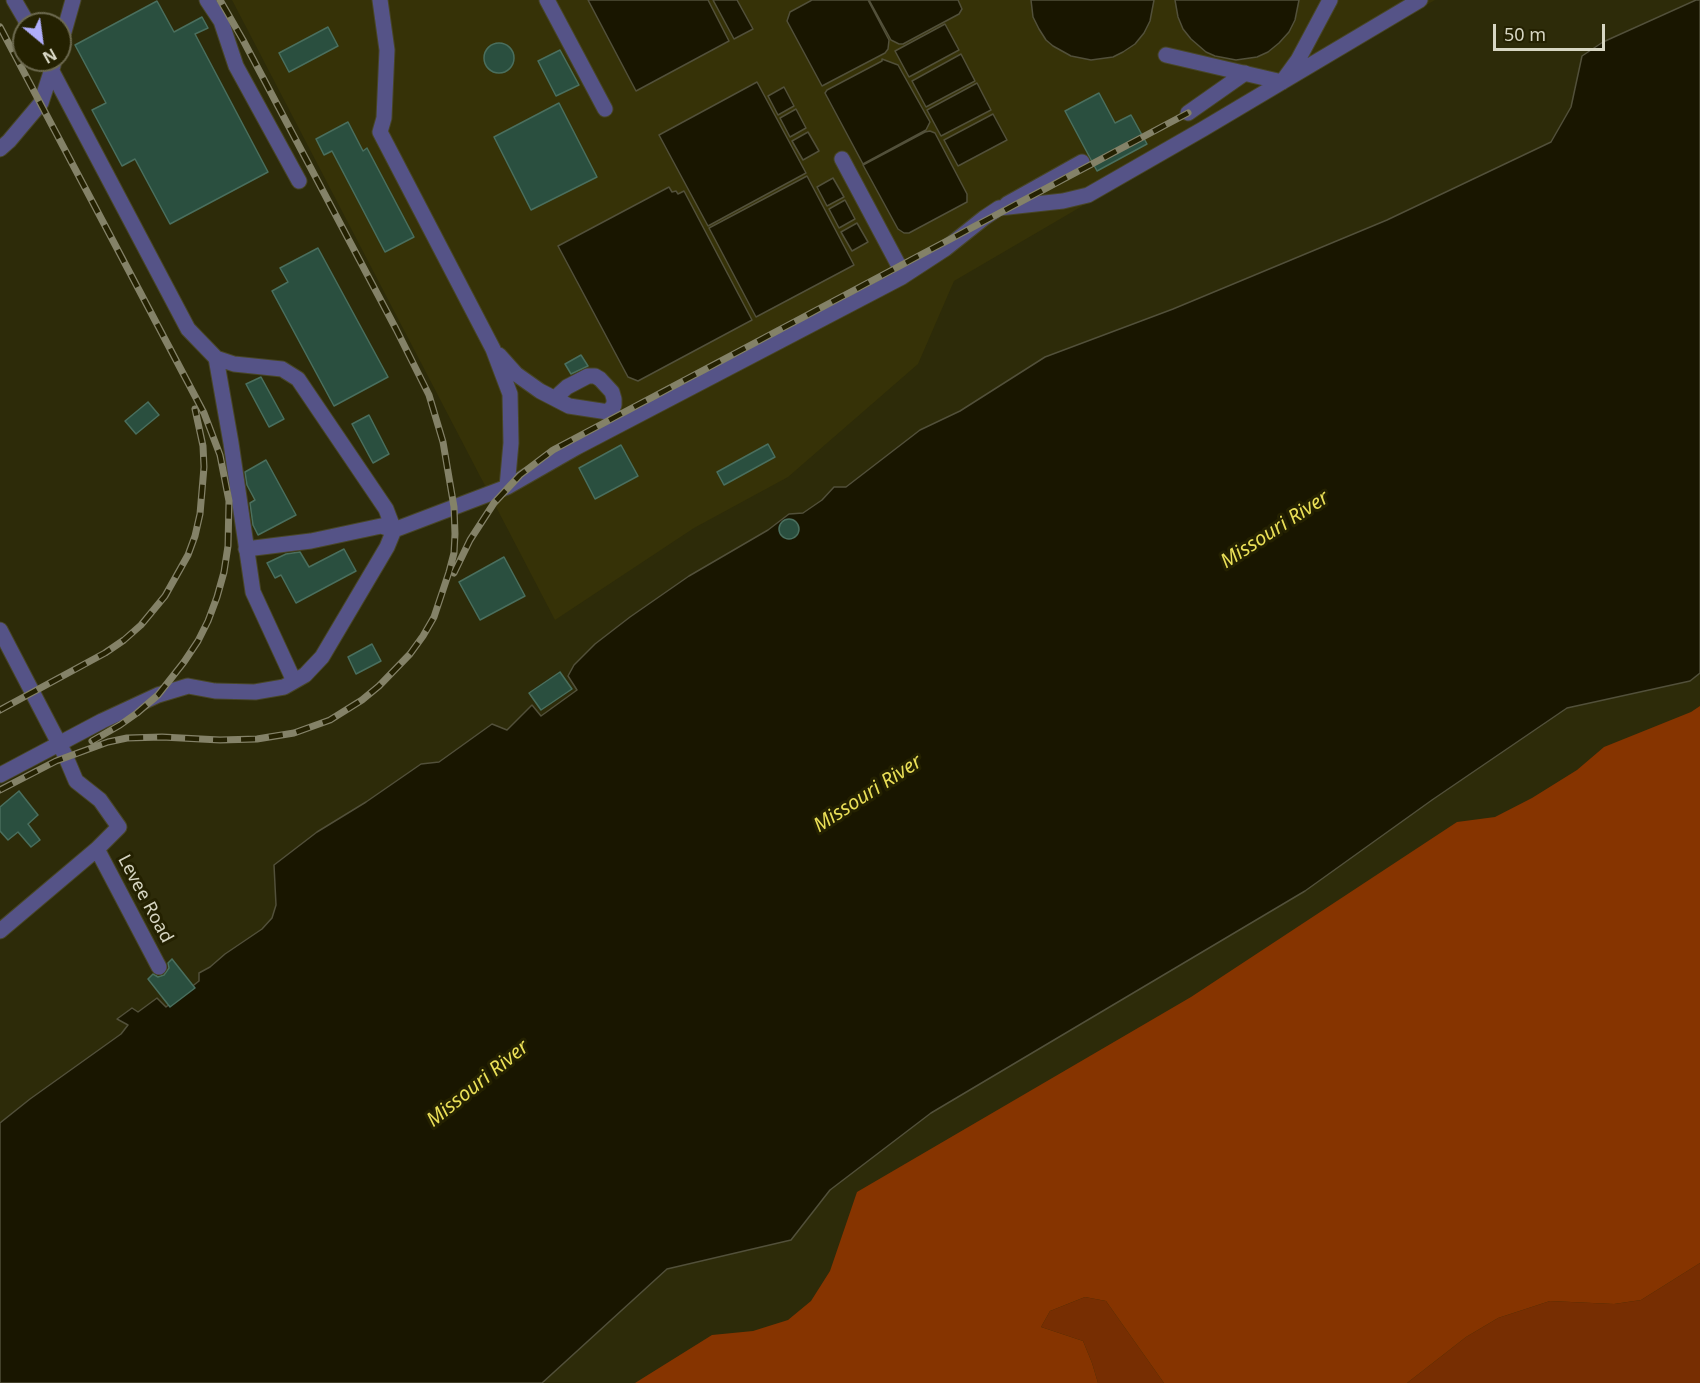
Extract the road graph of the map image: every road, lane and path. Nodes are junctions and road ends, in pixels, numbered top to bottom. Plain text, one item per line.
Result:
1 (207, 0) edge
2 (380, 0) edge
3 (547, 0) edge
4 (1330, 0) edge
5 (1420, 0) edge
6 (1166, 55) dead end
7 (49, 72) edge
8 (56, 72) edge
9 (1245, 74) junction
10 (1282, 82) junction
11 (605, 109) dead end
12 (1188, 113) dead end
13 (0, 149) edge
14 (842, 159) dead end
15 (1082, 162) dead end
16 (299, 181) dead end
17 (999, 208) junction
18 (902, 277) junction
19 (493, 349) junction
20 (216, 358) junction
21 (555, 398) junction
22 (608, 412) junction
23 (620, 424) junction
24 (507, 487) junction
25 (394, 530) junction
26 (246, 549) junction
27 (0, 630) edge
28 (294, 681) junction
29 (59, 743) junction
30 (0, 775) edge
31 (97, 849) junction
32 (0, 931) edge
33 (159, 967) dead end

1 - 16 street
2 - 19 street
3 - 11 street
4 - 10 street
5 - 10 street
6 - 9 street
7 - 13 street
8 - 20 street
9 - 10 street
9 - 12 street
10 - 17 street
14 - 18 street
15 - 17 street
17 - 18 street
18 - 23 street
19 - 21 street
19 - 24 street
20 - 25 street
20 - 26 street
21 - 22 street
21 - 22 street
22 - 23 street
23 - 24 street
24 - 25 street
25 - 26 street
25 - 28 street
26 - 28 street
27 - 29 street
28 - 29 street
29 - 30 street
29 - 31 street, Levee Road
31 - 32 street, Levee Road
31 - 33 street, Levee Road

